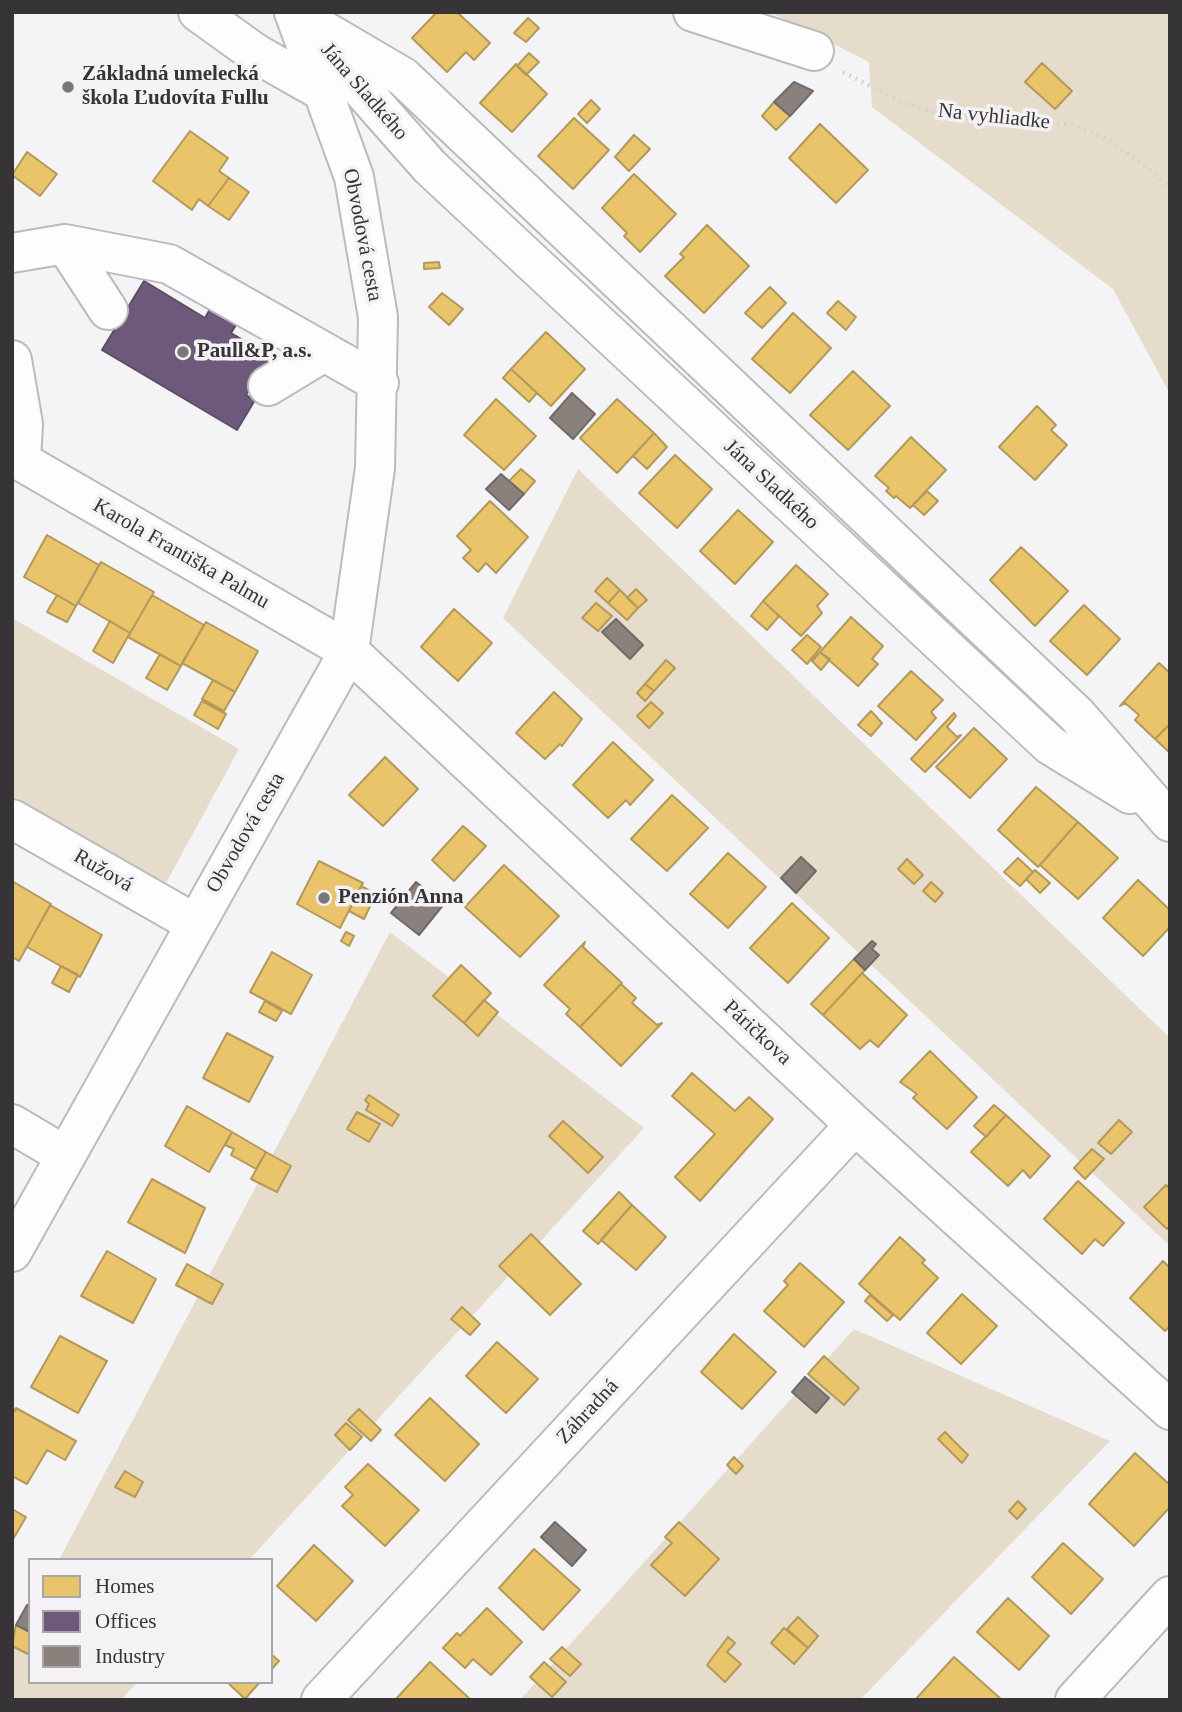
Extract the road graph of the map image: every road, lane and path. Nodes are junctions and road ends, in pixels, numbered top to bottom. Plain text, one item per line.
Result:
1 (198, 12) edge
2 (693, 12) edge
3 (294, 13) edge
4 (814, 51) joint
5 (322, 91) junction
6 (1170, 188) edge
7 (65, 244) junction
8 (12, 253) edge
9 (107, 310) dead end
10 (324, 352) junction
11 (12, 360) edge
12 (379, 383) junction
13 (268, 386) dead end
14 (16, 459) edge
15 (349, 651) junction
16 (1164, 816) edge
17 (12, 819) edge
18 (194, 923) junction
19 (12, 1124) edge
20 (855, 1125) junction
21 (66, 1156) junction
22 (12, 1252) edge
23 (1170, 1410) edge
24 (1170, 1596) edge
25 (321, 1700) edge
26 (1074, 1700) edge

1 - 5 street
2 - 4 street
3 - 5 street, Obvodová cesta
3 - 16 street, Jána Sladkého
4 - 6 path, Na vyhliadke
5 - 12 street, Obvodová cesta
7 - 8 street
7 - 9 street
7 - 10 street
10 - 12 street
10 - 13 street
11 - 14 street
12 - 15 street, Obvodová cesta
14 - 15 street, Karola Františka Palmu
15 - 18 street, Obvodová cesta
15 - 20 street, Páričkova
17 - 18 street, Ružová
18 - 21 street, Obvodová cesta
19 - 21 street
20 - 23 street, Páričkova
20 - 25 street, Záhradná
21 - 22 street, Obvodová cesta
24 - 26 street

